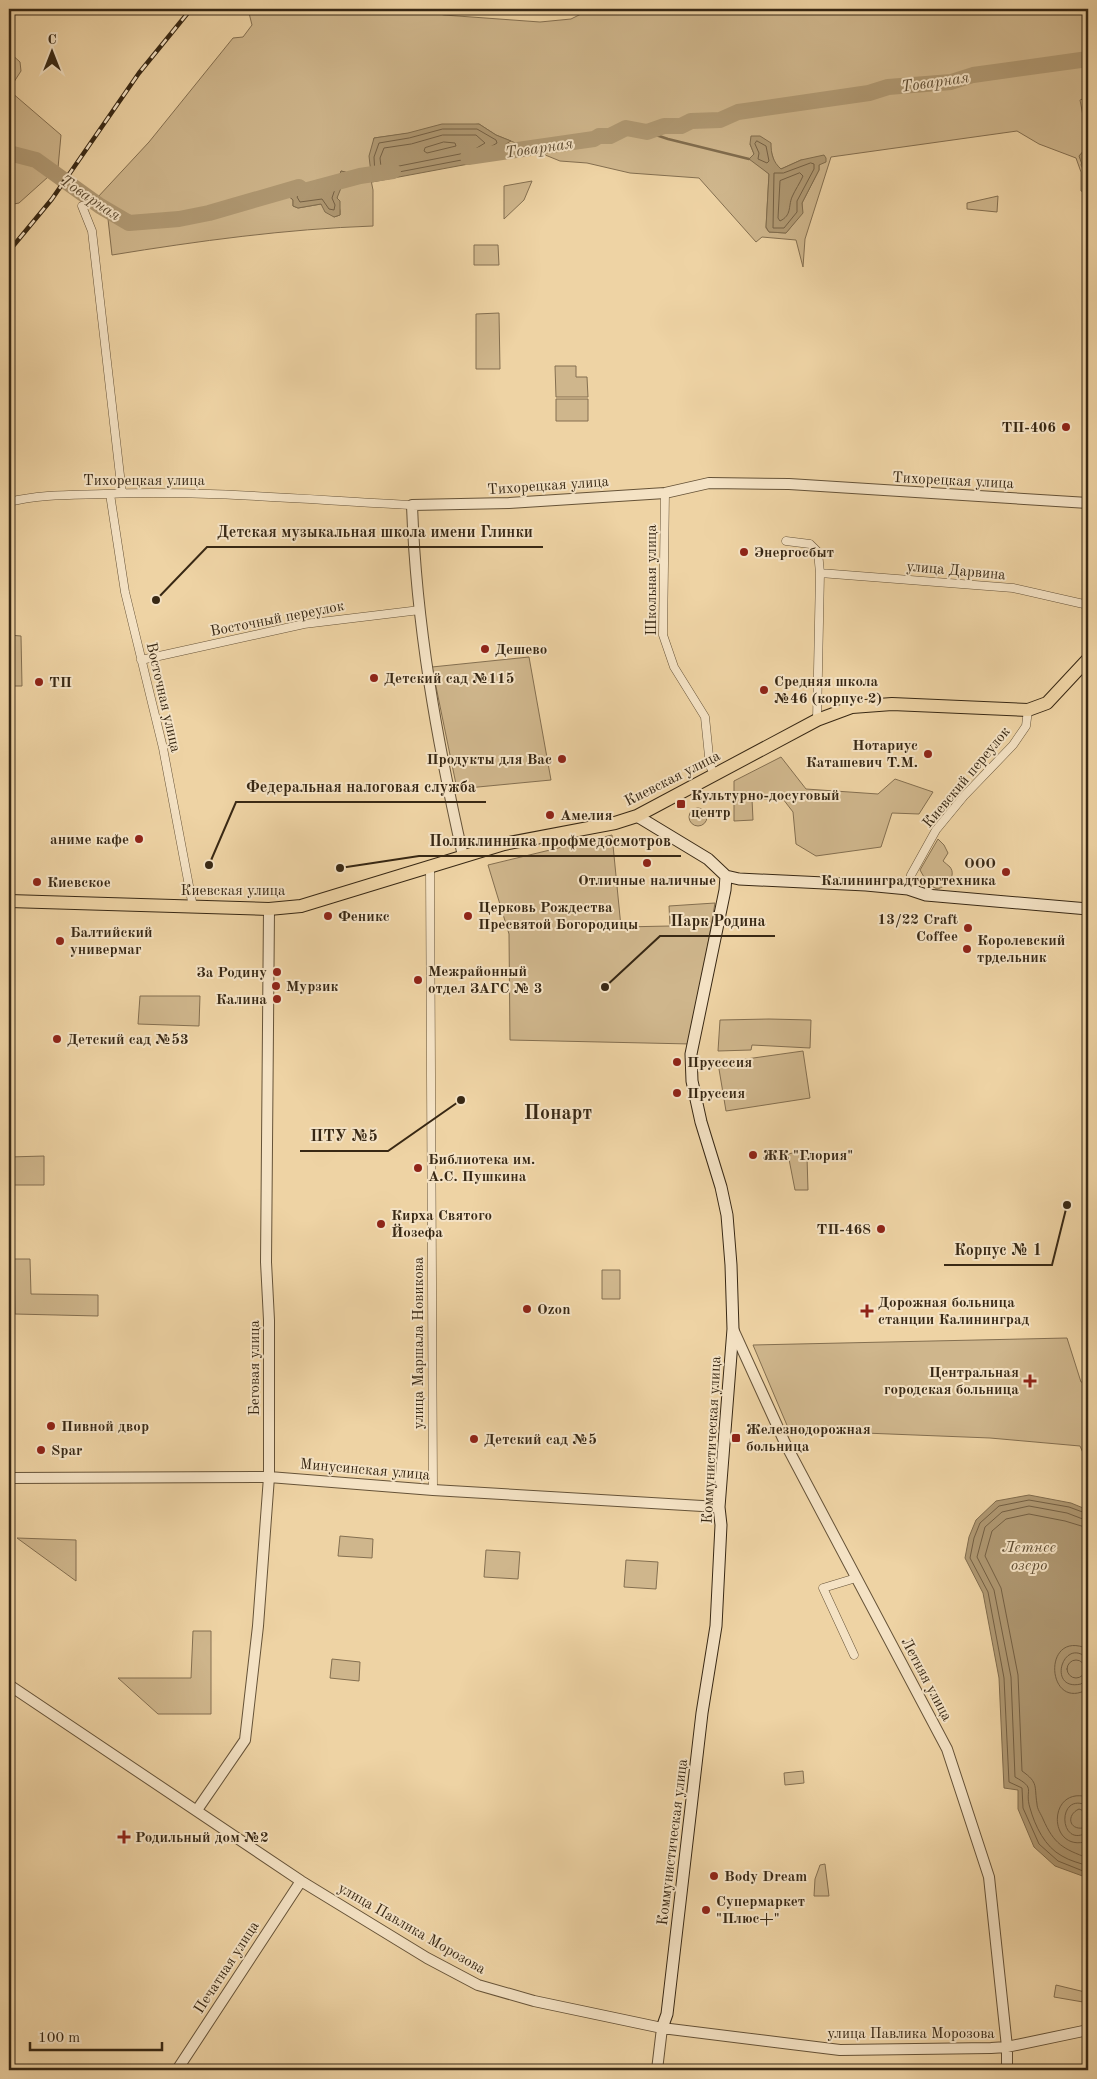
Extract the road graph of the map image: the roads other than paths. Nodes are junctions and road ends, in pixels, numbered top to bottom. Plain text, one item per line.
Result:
1 (82, 206) dead end
2 (122, 493) junction
3 (665, 493) junction
4 (110, 494) junction
5 (9, 502) edge
6 (1088, 503) edge
7 (412, 505) junction
8 (786, 541) dead end
9 (820, 573) junction
10 (1088, 605) edge
11 (420, 610) junction
12 (1088, 659) edge
13 (141, 660) junction
14 (1028, 710) junction
15 (817, 720) junction
16 (715, 775) junction
17 (637, 816) junction
18 (463, 856) junction
19 (430, 866) junction
20 (726, 876) junction
21 (908, 889) junction
22 (9, 901) edge
23 (193, 907) junction
24 (269, 909) junction
25 (1088, 909) edge
26 (733, 1329) junction
27 (270, 1477) junction
28 (9, 1478) edge
29 (433, 1490) junction
30 (719, 1507) junction
31 (856, 1578) junction
32 (854, 1655) dead end
33 (9, 1685) edge
34 (197, 1810) junction
35 (301, 1881) junction
36 (662, 2028) junction
37 (1088, 2030) edge
38 (1006, 2047) junction
39 (177, 2070) edge
40 (657, 2070) edge
41 (1007, 2070) edge

1 - 2 street
2 - 4 street, Тихорецкая улица
2 - 7 street, Тихорецкая улица
3 - 6 street, Тихорецкая улица
3 - 7 street, Тихорецкая улица
3 - 16 street, Школьная улица
4 - 5 street, Тихорецкая улица
4 - 13 street, Восточная улица
7 - 11 street
8 - 9 street
9 - 10 street, улица Дарвина
9 - 15 street
11 - 13 street, Восточный переулок
11 - 18 street
12 - 14 main road, Киевская улица
13 - 23 street, Восточная улица
14 - 15 main road, Киевская улица
14 - 21 street, Киевский переулок
15 - 16 main road, Киевская улица
16 - 17 main road, Киевская улица
17 - 18 main road, Киевская улица
17 - 20 main road
18 - 19 main road, Киевская улица
19 - 24 main road, Киевская улица
19 - 29 street, улица Маршала Новикова
20 - 21 main road
20 - 26 main road, Коммунистическая улица
21 - 25 main road
22 - 23 main road, Киевская улица
23 - 24 main road, Киевская улица
24 - 27 street, Беговая улица
26 - 30 main road, Коммунистическая улица
26 - 31 street, Летняя улица
27 - 28 street, Минусинская улица
27 - 29 street, Минусинская улица
27 - 34 street, Беговая улица
29 - 30 street, Минусинская улица
30 - 36 main road, Коммунистическая улица
31 - 32 street
31 - 38 street, Летняя улица
33 - 34 street, улица Павлика Морозова
34 - 35 street, улица Павлика Морозова
35 - 36 street, улица Павлика Морозова
35 - 39 street, Печатная улица
36 - 38 street, улица Павлика Морозова
36 - 40 street, Коммунистическая улица
37 - 38 street, улица Павлика Морозова
38 - 41 street, Летняя улица

